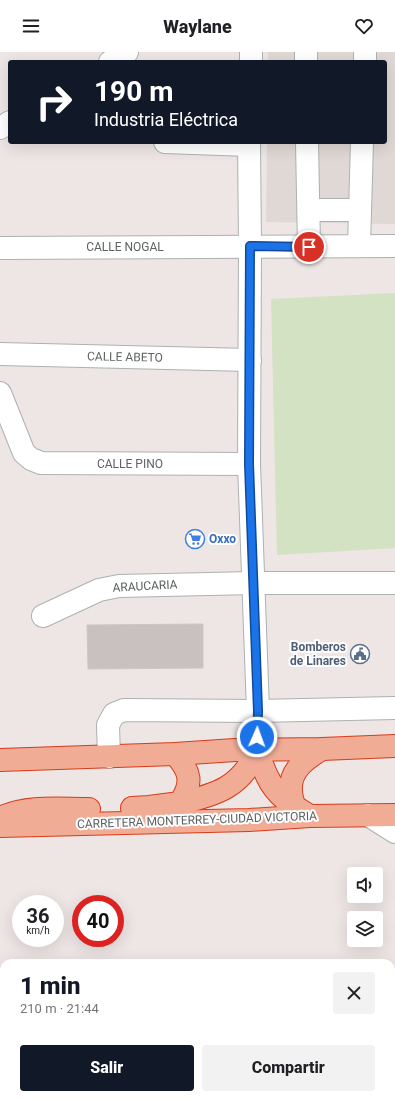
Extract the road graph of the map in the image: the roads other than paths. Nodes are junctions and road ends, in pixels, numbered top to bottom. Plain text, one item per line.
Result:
1 (127, 52) edge
2 (113, 60) edge
3 (249, 144) edge
4 (307, 144) edge
5 (362, 144) edge
6 (309, 210) junction
7 (360, 210) junction
8 (250, 246) junction
9 (359, 246) junction
10 (395, 246) edge
11 (309, 247) junction
12 (0, 248) edge
13 (0, 354) edge
14 (250, 360) junction
15 (0, 393) edge
16 (249, 464) junction
17 (253, 583) junction
18 (395, 583) edge
19 (43, 616) dead end
20 (395, 708) edge
21 (258, 711) junction
22 (395, 746) edge
23 (322, 749) junction
24 (257, 750) junction
25 (175, 754) junction
26 (109, 757) junction
27 (0, 760) edge
28 (180, 803) junction
29 (302, 811) junction
30 (368, 815) junction
31 (395, 815) edge
32 (0, 818) edge
33 (0, 826) edge
34 (395, 832) edge

1 - 2 street
3 - 8 street
4 - 6 street
5 - 7 street
6 - 7 street
6 - 11 street
7 - 9 street
8 - 11 street, CALLE NOGAL
8 - 12 street, CALLE NOGAL
8 - 14 street
9 - 10 street, CALLE NOGAL
9 - 11 street, CALLE NOGAL
13 - 14 street, CALLE ABETO
14 - 16 street
15 - 16 street, CALLE PINO
16 - 17 street
17 - 18 street, ARAUCARIA
17 - 19 street, ARAUCARIA
17 - 21 street
20 - 21 street
21 - 24 street
21 - 26 street
22 - 23 highway
23 - 24 highway
23 - 29 highway
24 - 25 highway
24 - 28 highway
24 - 29 highway
25 - 26 highway
25 - 28 highway
26 - 27 highway
28 - 32 highway
29 - 30 highway, CARRETERA MONTERREY-CIUDAD VICTORIA
29 - 33 highway, CARRETERA MONTERREY-CIUDAD VICTORIA
30 - 31 highway, CARRETERA MONTERREY-CIUDAD VICTORIA
30 - 34 street

